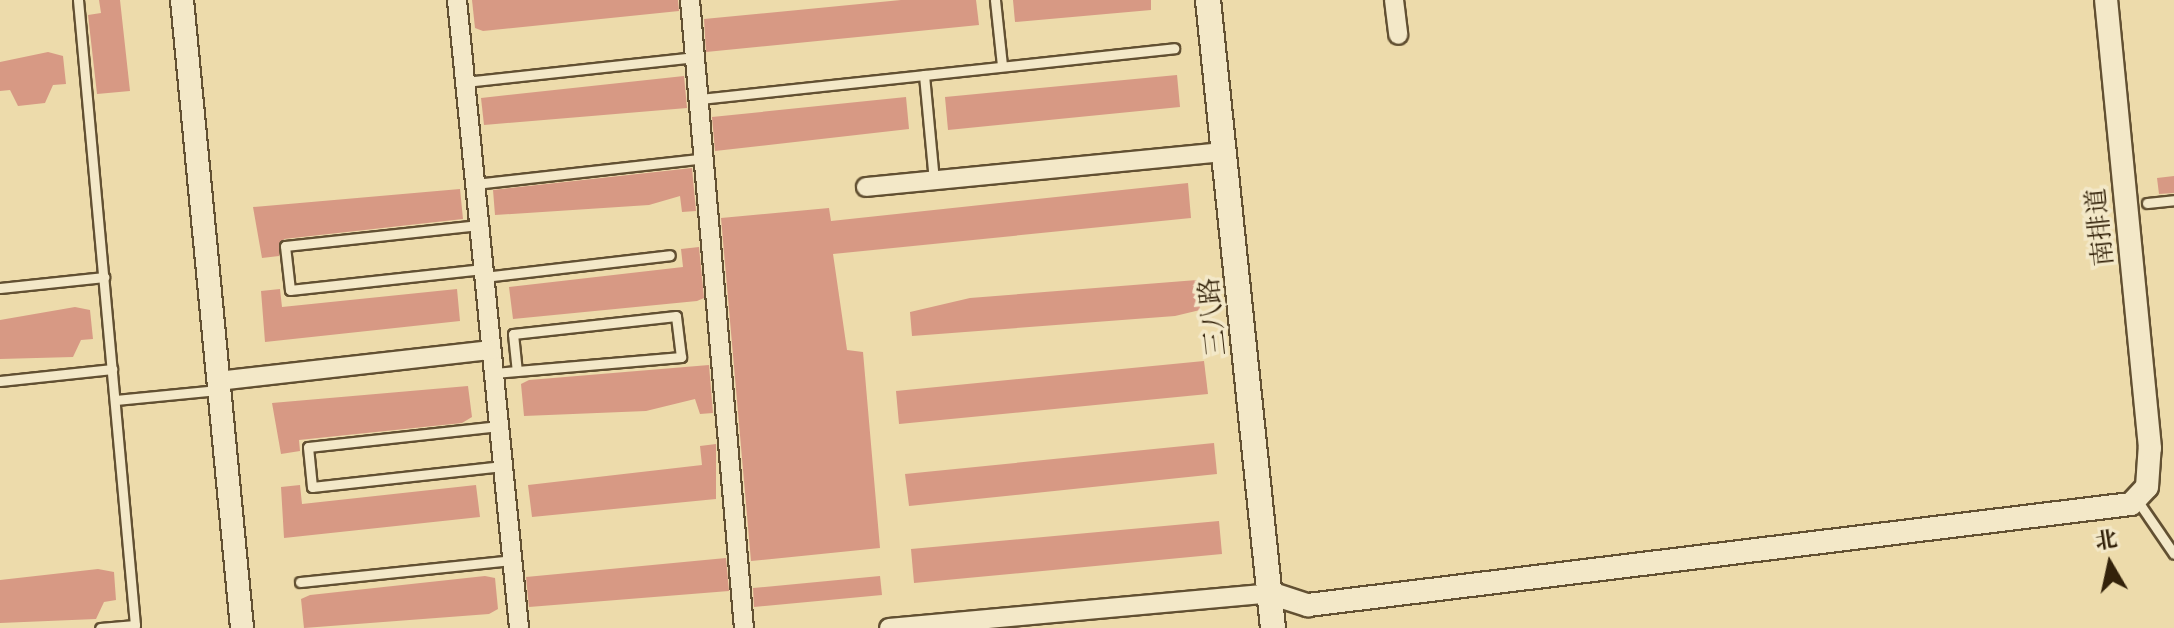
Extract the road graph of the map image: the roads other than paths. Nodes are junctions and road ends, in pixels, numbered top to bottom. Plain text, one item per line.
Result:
1 (78, 0) edge
2 (182, 0) edge
3 (457, 0) edge
4 (690, 0) edge
5 (995, 0) edge
6 (1208, 0) edge
7 (1394, 0) edge
8 (2106, 0) edge
9 (1398, 35) dead end
10 (1174, 48) dead end
11 (696, 57) junction
12 (1002, 66) junction
13 (924, 75) junction
14 (465, 82) junction
15 (700, 99) junction
16 (1224, 152) junction
17 (707, 158) junction
18 (934, 180) junction
19 (475, 184) junction
20 (866, 187) dead end
21 (2174, 200) edge
22 (2147, 203) dead end
23 (479, 225) junction
24 (670, 255) dead end
25 (484, 273) junction
26 (104, 277) junction
27 (0, 288) edge
28 (491, 350) junction
29 (112, 369) junction
30 (517, 370) junction
31 (494, 373) junction
32 (0, 381) edge
33 (219, 385) junction
34 (115, 400) junction
35 (500, 426) junction
36 (503, 466) junction
37 (2137, 500) junction
38 (2174, 554) edge
39 (512, 560) junction
40 (300, 582) dead end
41 (1270, 593) junction
42 (1006, 623) edge
43 (100, 628) edge
44 (242, 628) edge
45 (519, 628) edge
46 (744, 628) edge
47 (889, 628) edge
48 (1273, 628) edge

1 - 26 lane
2 - 33 street
3 - 14 street
4 - 11 street
5 - 12 lane
6 - 16 main road, 三八路
7 - 9 street
8 - 37 street, 南排道
10 - 12 lane
11 - 14 lane
11 - 15 street
12 - 13 lane
13 - 15 lane
13 - 18 lane
14 - 19 street
15 - 17 street
16 - 18 street
16 - 41 main road, 三八路
17 - 19 lane
17 - 46 street
18 - 20 street
19 - 23 street
21 - 22 lane
23 - 25 street
23 - 25 lane
24 - 25 lane
25 - 28 street
26 - 27 lane
26 - 29 lane
28 - 31 street
28 - 33 street
29 - 32 lane
29 - 34 lane
30 - 30 lane
30 - 31 lane
31 - 35 street
33 - 34 lane
33 - 44 street
34 - 43 lane
35 - 36 street
35 - 36 lane
36 - 39 street
37 - 38 lane
37 - 41 street
39 - 40 lane
39 - 45 street
41 - 42 street
41 - 48 main road, 三八路
42 - 47 street

